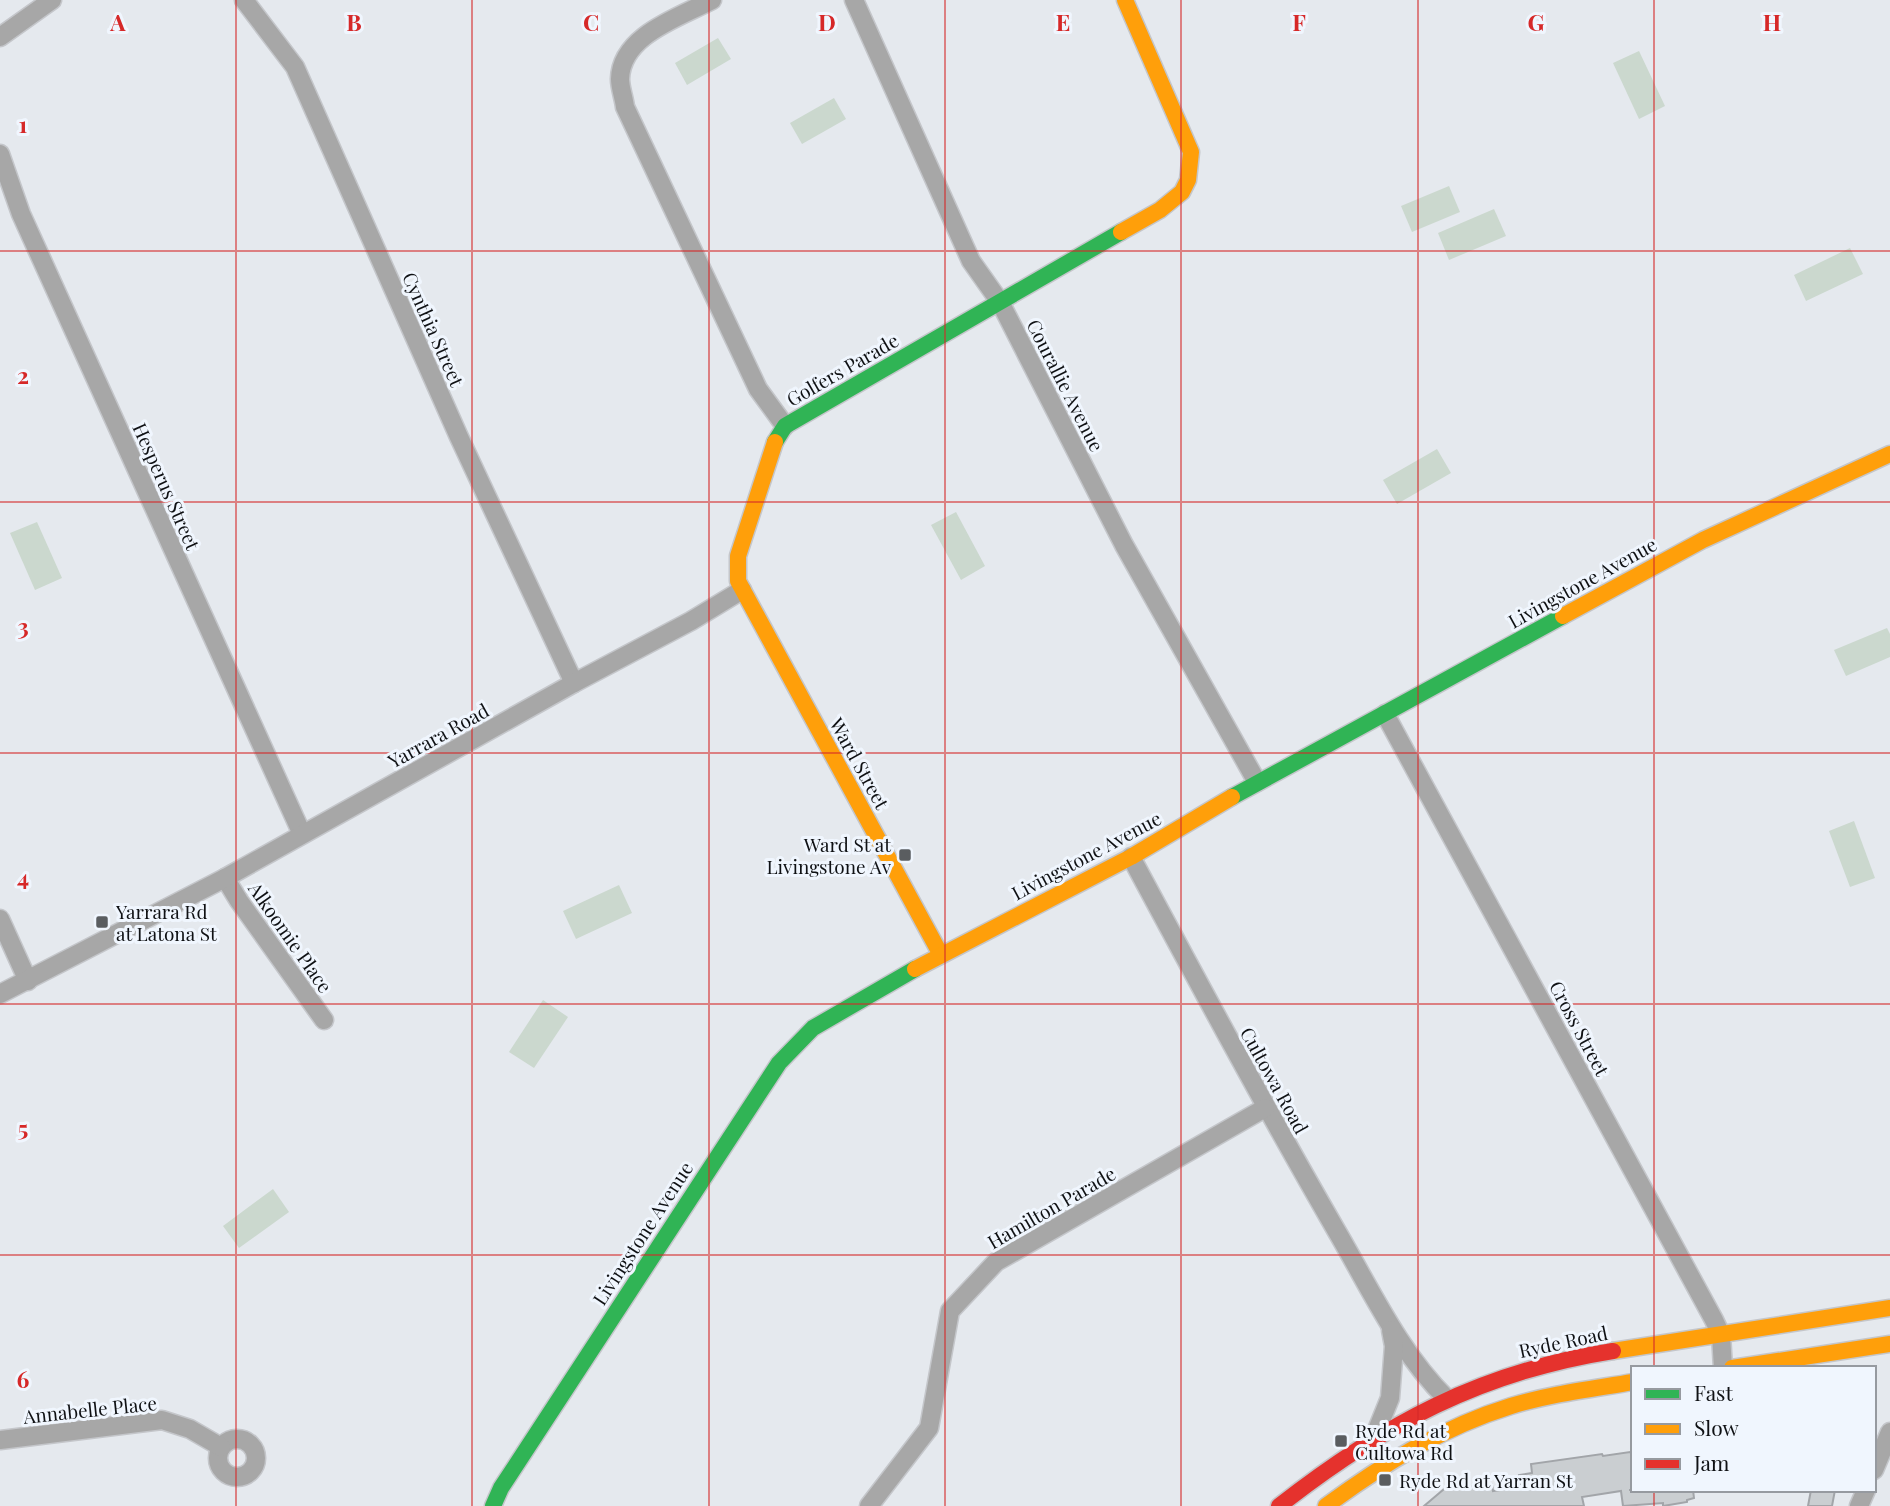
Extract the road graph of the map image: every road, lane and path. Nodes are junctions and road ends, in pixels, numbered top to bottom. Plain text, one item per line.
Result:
1 (52, 0) edge
2 (244, 0) edge
3 (712, 0) edge
4 (854, 0) edge
5 (1125, 0) edge
6 (0, 37) edge
7 (0, 154) edge
8 (1000, 302) junction
9 (785, 426) junction
10 (1890, 454) edge
11 (742, 590) junction
12 (574, 684) junction
13 (1385, 714) junction
14 (1257, 782) junction
15 (302, 834) junction
16 (1131, 857) junction
17 (225, 878) junction
18 (0, 919) edge
19 (941, 956) junction
20 (28, 981) junction
21 (0, 995) edge
22 (324, 1020) dead end
23 (1265, 1108) junction
24 (1890, 1308) edge
25 (1388, 1320) junction
26 (1721, 1335) junction
27 (1890, 1344) edge
28 (1723, 1366) edge
29 (1745, 1366) edge
30 (1631, 1382) edge
31 (1447, 1399) junction
32 (1890, 1432) edge
33 (1375, 1436) junction
34 (0, 1440) edge
35 (221, 1447) dead end
36 (1876, 1465) edge
37 (493, 1506) edge
38 (869, 1506) edge
39 (1279, 1506) edge
40 (1327, 1506) edge

1 - 6 street
2 - 12 street, Cynthia Street
3 - 9 street, Golfers Parade
4 - 8 street, Courallie Avenue
5 - 8 main road, Golfers Parade
7 - 15 street, Hesperus Street
8 - 9 main road, Golfers Parade
8 - 14 street, Courallie Avenue
9 - 11 main road
10 - 13 main road, Livingstone Avenue
11 - 12 street, Yarrara Road
11 - 19 main road, Ward Street
12 - 15 street, Yarrara Road
13 - 14 main road, Livingstone Avenue
13 - 26 street, Cross Street
14 - 16 main road, Livingstone Avenue
15 - 17 street, Yarrara Road
16 - 19 main road, Livingstone Avenue
16 - 23 street, Cultowa Road
17 - 20 street, Yarrara Road
17 - 22 street, Alkoomie Place
18 - 20 street
19 - 37 main road, Livingstone Avenue
20 - 21 street, Yarrara Road
23 - 25 street, Cultowa Road
23 - 38 street, Hamilton Parade
24 - 26 main road, Ryde Road
25 - 31 street, Cultowa Road
25 - 33 street, Cultowa Road
26 - 28 street, Cross Street
26 - 31 main road, Ryde Road
27 - 29 main road
30 - 40 main road
31 - 33 main road, Ryde Road
32 - 36 street
33 - 39 main road, Ryde Road
34 - 35 street, Annabelle Place

